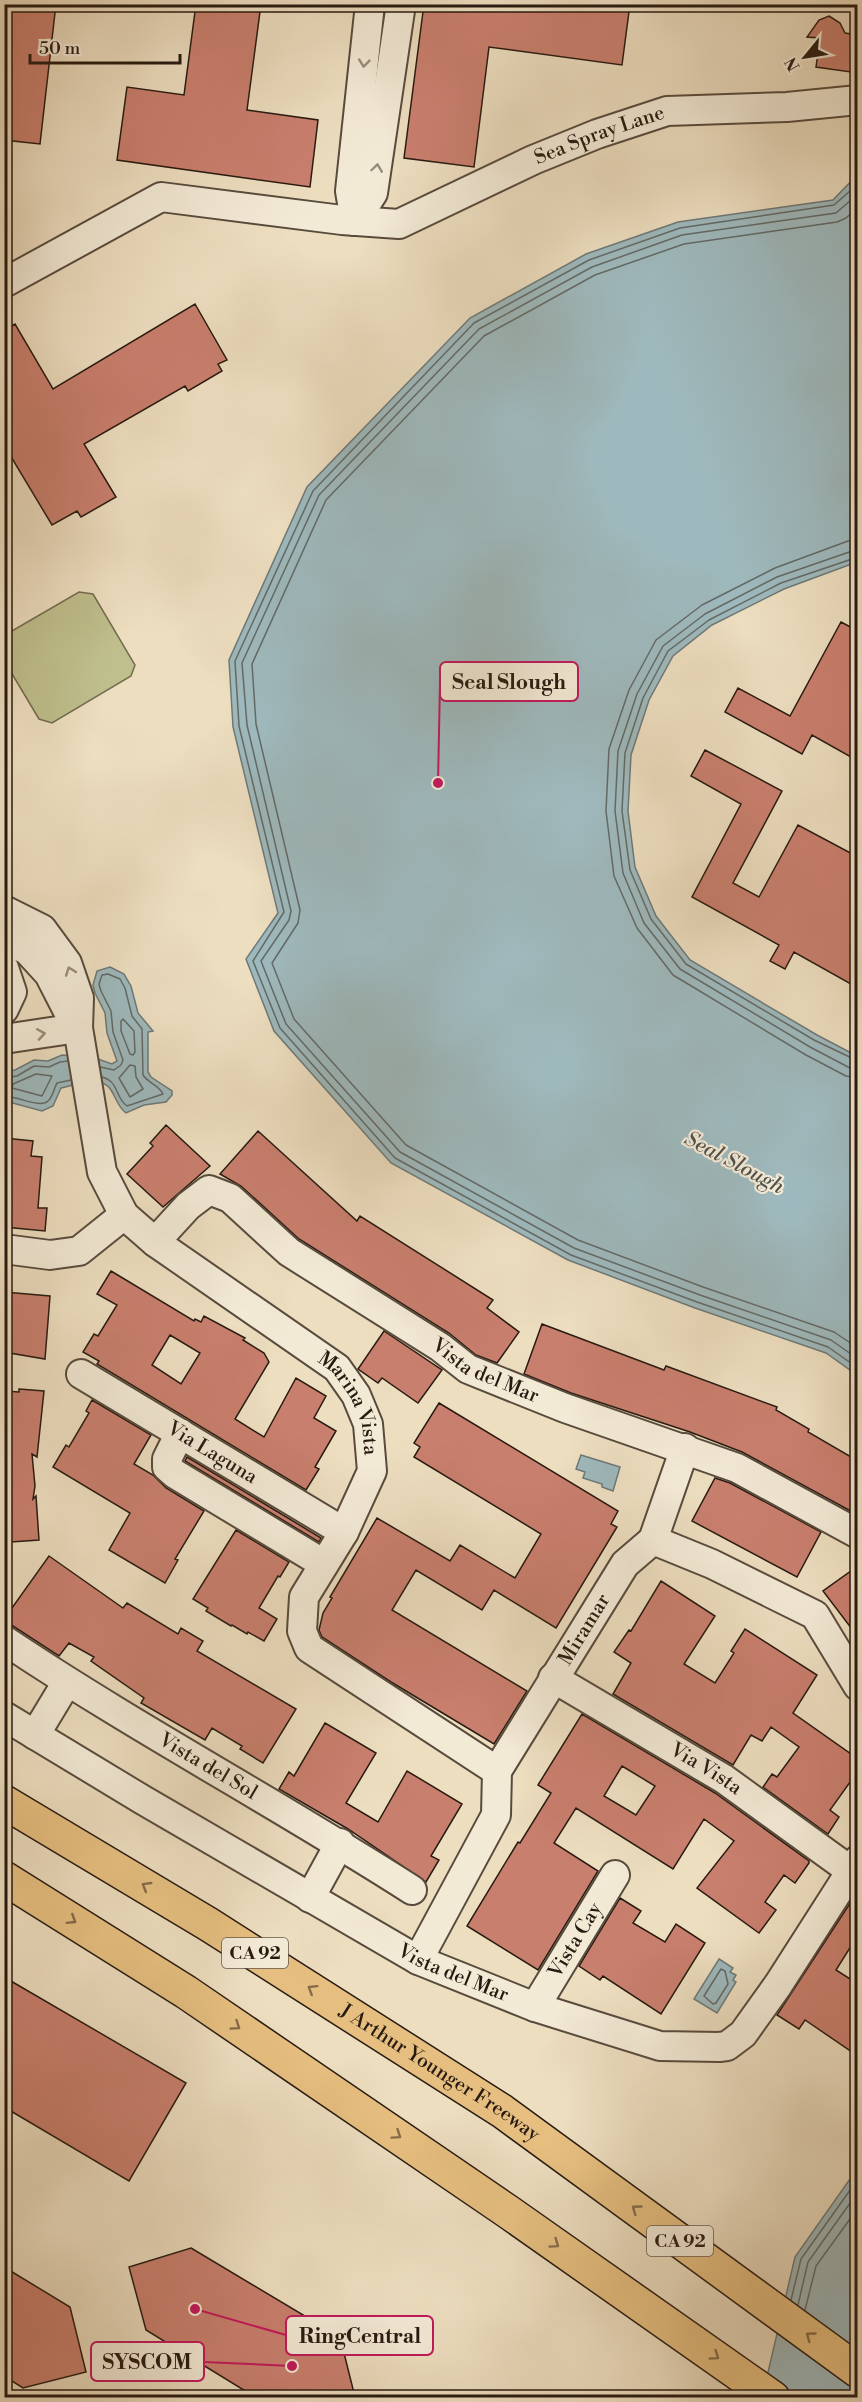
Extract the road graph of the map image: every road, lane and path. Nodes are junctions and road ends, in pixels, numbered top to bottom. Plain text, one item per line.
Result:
1 (370, 4) edge
2 (401, 4) edge
3 (858, 100) edge
4 (355, 221) junction
5 (4, 283) edge
6 (4, 910) edge
7 (4, 939) edge
8 (4, 968) edge
9 (4, 1009) edge
10 (80, 1038) junction
11 (4, 1040) edge
12 (124, 1215) junction
13 (155, 1242) junction
14 (4, 1249) edge
15 (81, 1374) dead end
16 (180, 1433) junction
17 (685, 1448) junction
18 (344, 1532) junction
19 (858, 1534) edge
20 (654, 1540) junction
21 (324, 1564) junction
22 (4, 1640) edge
23 (553, 1678) junction
24 (67, 1682) junction
25 (858, 1686) edge
26 (4, 1716) edge
27 (35, 1735) junction
28 (496, 1771) junction
29 (4, 1802) edge
30 (340, 1843) junction
31 (854, 1866) edge
32 (615, 1875) dead end
33 (11, 1882) edge
34 (412, 1890) dead end
35 (310, 1898) junction
36 (418, 1960) junction
37 (535, 2007) junction
38 (858, 2371) edge
39 (773, 2397) edge

1 -> 4 street
4 -> 2 street
3 - 4 street, Sea Spray Lane
4 - 5 street, Sea Spray Lane
10 -> 6 street, Marina Vista
7 - 10 street, Marina Vista
8 - 9 street
11 -> 10 street
10 - 12 street, Marina Vista
12 - 13 street, Marina Vista
12 - 14 street
13 - 17 street, Vista del Mar
13 - 18 street, Marina Vista
15 - 16 street, Via Laguna
16 - 18 street, Via Laguna
16 - 21 street
17 - 19 street, Vista del Mar
17 - 20 street
18 - 21 street, Marina Vista
20 - 23 street, Miramar
20 - 25 street
21 - 28 street, Marina Vista
22 - 24 street, Vista del Sol
23 - 28 street, Miramar
23 - 31 street, Via Vista
24 - 27 street
24 - 30 street, Vista del Sol
26 - 27 street, Vista del Mar
27 - 35 street, Vista del Mar
28 - 36 street
38 -> 29 highway, J Arthur Younger Freeway / CA 92
30 - 34 street, Vista del Sol
30 - 35 street
31 - 37 street, Vista del Mar
32 - 37 street, Vista Cay
33 -> 39 highway
35 - 36 street, Vista del Mar
36 - 37 street, Vista del Mar

